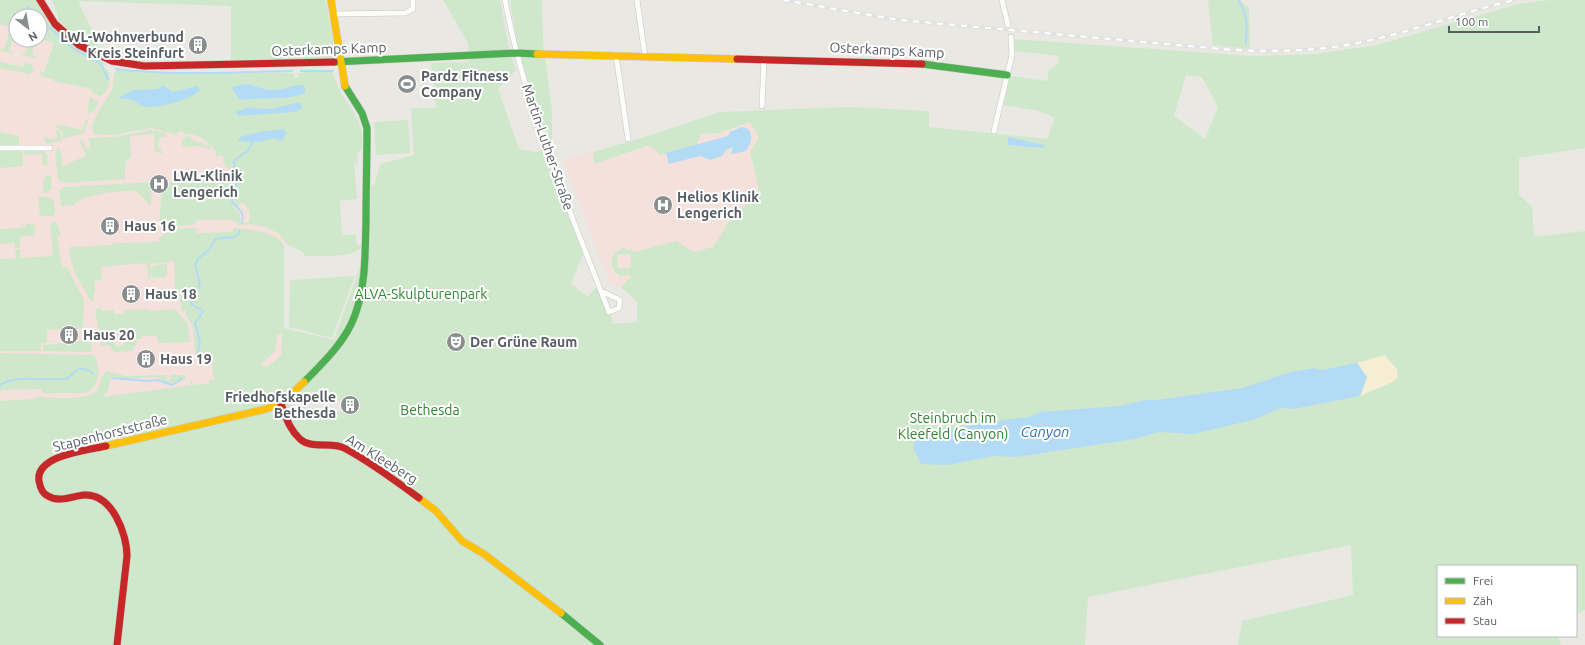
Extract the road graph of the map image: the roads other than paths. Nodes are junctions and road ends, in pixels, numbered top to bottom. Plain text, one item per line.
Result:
1 (40, 0) edge
2 (331, 0) edge
3 (413, 0) edge
4 (505, 0) edge
5 (637, 0) edge
6 (1002, 0) edge
7 (333, 14) junction
8 (1008, 25) dead end
9 (1010, 37) dead end
10 (516, 53) junction
11 (616, 55) junction
12 (644, 56) junction
13 (764, 59) junction
14 (340, 63) junction
15 (1007, 74) junction
16 (762, 106) dead end
17 (994, 131) dead end
18 (628, 139) dead end
19 (0, 148) edge
20 (50, 148) dead end
21 (601, 290) junction
22 (281, 404) junction
23 (117, 645) edge
24 (600, 645) edge

1 - 14 street, Osterkamps Kamp
2 - 7 street
3 - 7 street
4 - 10 street, Martin-Luther-Straße
5 - 12 street
6 - 8 street
7 - 14 street
9 - 15 street
10 - 11 street, Osterkamps Kamp
10 - 14 street, Osterkamps Kamp
10 - 21 street, Martin-Luther-Straße
11 - 12 street, Osterkamps Kamp
11 - 18 street
12 - 13 street, Osterkamps Kamp
13 - 15 street, Osterkamps Kamp
13 - 16 street
14 - 22 street
15 - 17 street
19 - 20 street
21 - 21 street, Martin-Luther-Straße
22 - 23 street, Stapenhorststraße
22 - 24 street, Am Kleeberg

